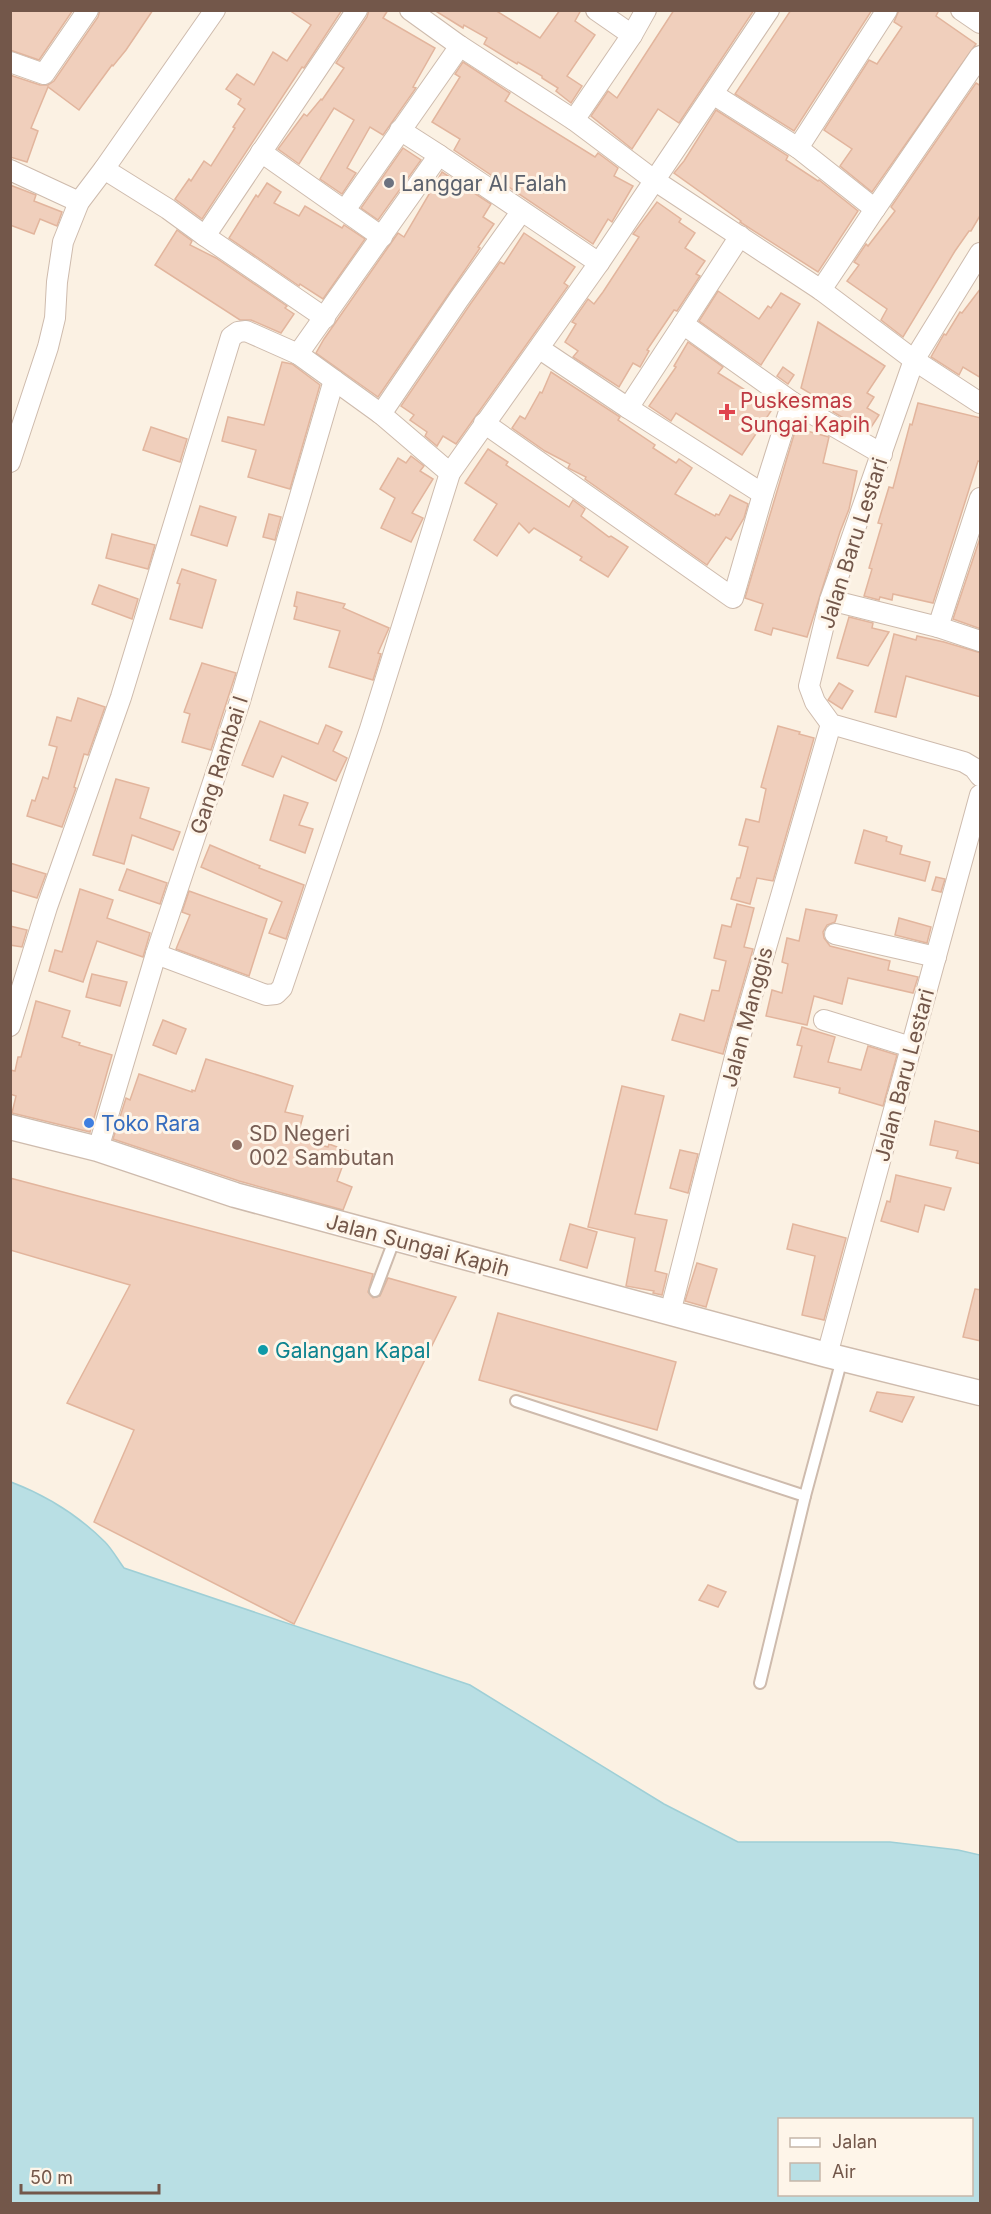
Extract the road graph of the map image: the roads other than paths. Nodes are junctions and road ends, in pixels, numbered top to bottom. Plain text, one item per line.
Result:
1 (88, 10) edge
2 (215, 10) edge
3 (357, 10) edge
4 (410, 10) edge
5 (596, 10) edge
6 (646, 10) edge
7 (769, 10) edge
8 (887, 10) edge
9 (961, 10) edge
10 (981, 23) edge
11 (632, 35) junction
12 (460, 46) junction
13 (981, 56) edge
14 (10, 62) edge
15 (713, 93) junction
16 (574, 120) junction
17 (400, 130) junction
18 (798, 148) junction
19 (261, 152) junction
20 (439, 155) junction
21 (104, 169) junction
22 (10, 170) edge
23 (654, 180) junction
24 (79, 202) junction
25 (875, 208) junction
26 (345, 210) junction
27 (521, 212) junction
28 (205, 236) junction
29 (740, 236) junction
30 (382, 237) junction
31 (981, 253) edge
32 (599, 263) junction
33 (821, 290) junction
34 (325, 318) junction
35 (683, 324) junction
36 (540, 349) junction
37 (298, 354) junction
38 (914, 360) junction
39 (334, 380) junction
40 (792, 402) junction
41 (981, 403) edge
42 (628, 408) junction
43 (381, 414) junction
44 (484, 423) junction
45 (882, 454) junction
46 (10, 462) edge
47 (450, 473) junction
48 (763, 494) junction
49 (981, 498) edge
50 (830, 600) junction
51 (938, 627) junction
52 (981, 641) edge
53 (831, 724) junction
54 (981, 776) edge
55 (981, 795) edge
56 (835, 934) dead end
57 (156, 954) junction
58 (936, 957) junction
59 (824, 1020) dead end
60 (10, 1026) edge
61 (911, 1047) junction
62 (10, 1127) edge
63 (98, 1149) junction
64 (395, 1238) junction
65 (375, 1291) dead end
66 (670, 1313) junction
67 (834, 1357) junction
68 (981, 1393) edge
69 (516, 1401) dead end
70 (805, 1496) junction
71 (760, 1683) dead end

1 - 14 street
2 - 21 street
3 - 19 street
4 - 12 street
5 - 11 street
6 - 11 street
7 - 15 street
8 - 18 street
9 - 10 street
11 - 16 street
12 - 16 street
12 - 17 street
13 - 25 street
15 - 18 street
15 - 23 street
16 - 23 street
17 - 20 street
17 - 26 street
18 - 25 street
19 - 26 street
19 - 28 street
20 - 27 street
20 - 30 street
21 - 24 street
21 - 28 street
22 - 24 street
23 - 29 street
23 - 32 street
24 - 46 street
25 - 33 street
26 - 30 street
27 - 32 street
27 - 43 street
28 - 34 street
29 - 33 street
29 - 35 street
30 - 34 street
31 - 38 street, Jalan Baru Lestari
32 - 36 street
33 - 38 street
34 - 37 street
35 - 40 street
35 - 42 street
36 - 42 street
36 - 44 street
37 - 39 street
37 - 60 street
38 - 41 street
38 - 45 street, Jalan Baru Lestari
39 - 43 street
39 - 57 street, Gang Rambai I
40 - 45 street
40 - 48 street
42 - 48 street
43 - 47 street
44 - 47 street
44 - 48 street
45 - 50 street, Jalan Baru Lestari
47 - 57 street
49 - 51 street
50 - 51 street
50 - 53 street, Jalan Baru Lestari
51 - 52 street
53 - 54 street
53 - 66 street, Jalan Manggis
55 - 58 street, Jalan Baru Lestari
56 - 58 street
57 - 63 street, Gang Rambai I
58 - 61 street, Jalan Baru Lestari
59 - 61 street
61 - 67 street, Jalan Baru Lestari
62 - 63 street, Jalan Sungai Kapih
63 - 64 street, Jalan Sungai Kapih
64 - 65 lane
64 - 66 street, Jalan Sungai Kapih
66 - 67 street, Jalan Sungai Kapih
67 - 68 street, Jalan Sungai Kapih
67 - 70 lane
69 - 70 lane
70 - 71 lane

